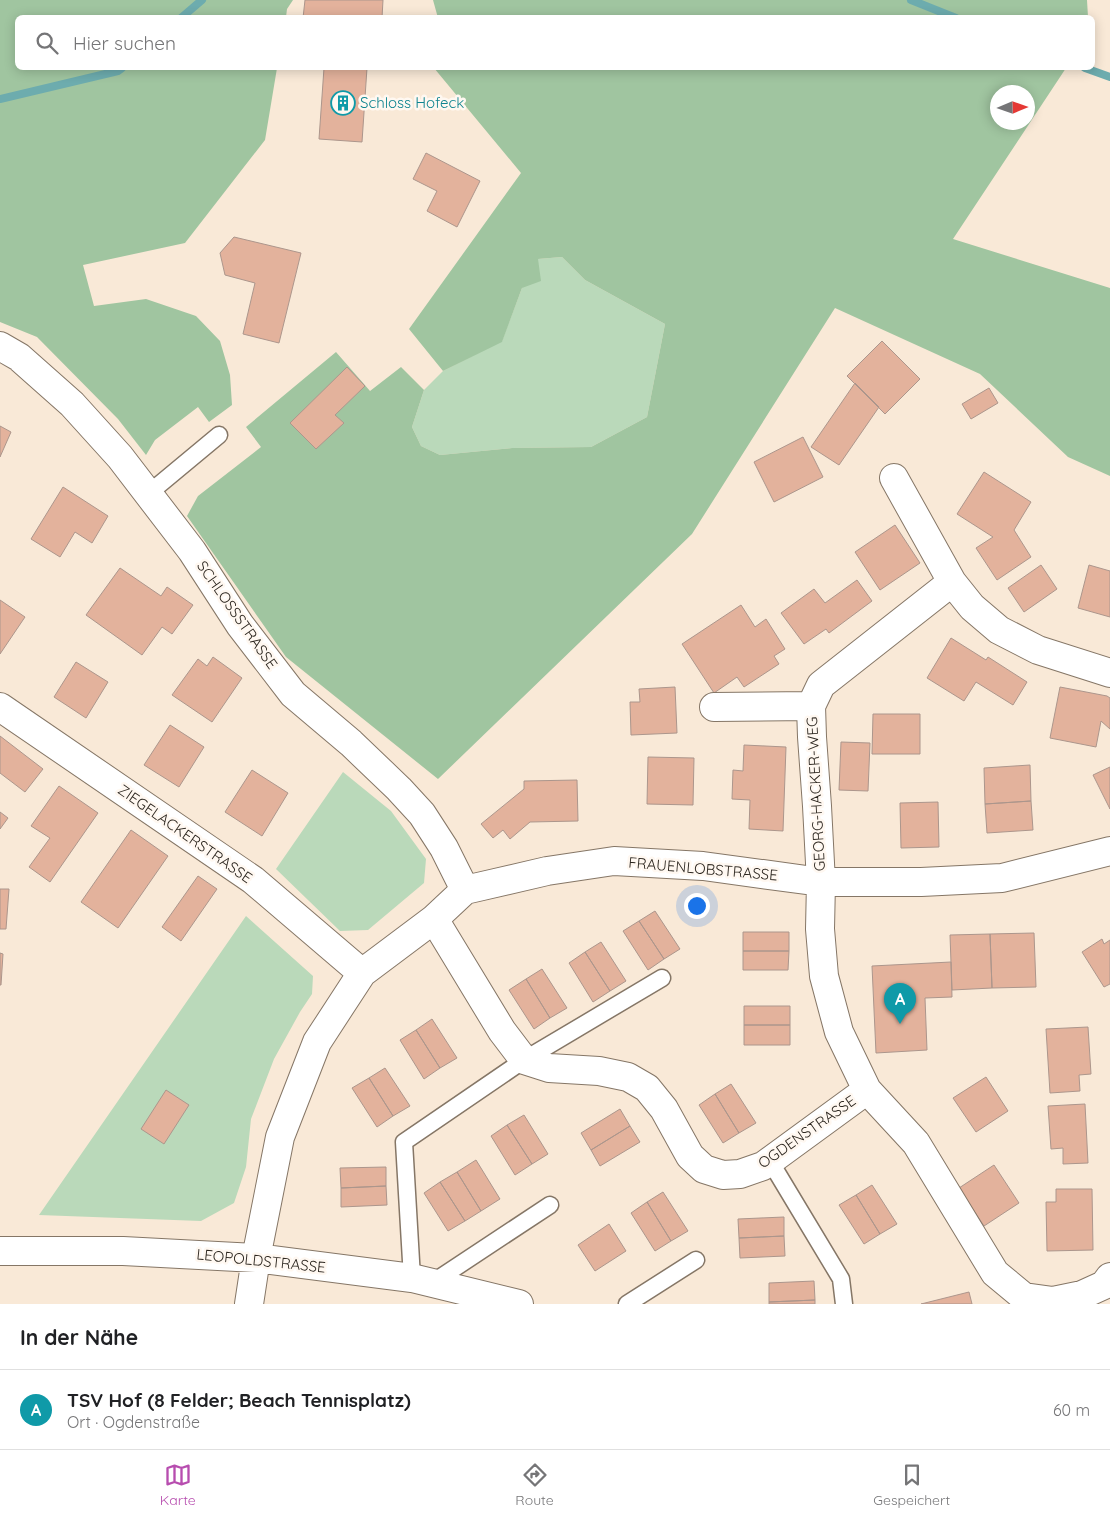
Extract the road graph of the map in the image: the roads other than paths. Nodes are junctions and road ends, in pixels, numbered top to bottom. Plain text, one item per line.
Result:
1 (0, 346) edge
2 (218, 435) dead end
3 (894, 478) dead end
4 (148, 494) junction
5 (952, 582) junction
6 (1110, 674) edge
7 (812, 706) junction
8 (0, 707) edge
9 (714, 707) dead end
10 (1110, 851) edge
11 (821, 882) junction
12 (465, 890) junction
13 (434, 919) junction
14 (362, 974) junction
15 (662, 978) dead end
16 (524, 1060) junction
17 (867, 1090) junction
18 (770, 1161) junction
19 (550, 1205) dead end
20 (0, 1251) edge
21 (256, 1258) junction
22 (696, 1260) dead end
23 (1110, 1277) edge
24 (422, 1281) junction
25 (249, 1304) edge
26 (519, 1304) edge
27 (627, 1304) edge
28 (844, 1304) edge

1 - 4 street, SCHLOSSSTRASSE
2 - 4 lane
3 - 5 street
4 - 12 street, SCHLOSSSTRASSE
5 - 6 street
5 - 7 street, GEORG-HACKER-WEG
7 - 9 street, GEORG-HACKER-WEG
7 - 11 street, GEORG-HACKER-WEG
8 - 14 street, ZIEGELACKERSTRASSE
10 - 11 street, FRAUENLOBSTRASSE
11 - 12 street, FRAUENLOBSTRASSE
11 - 17 street, OGDENSTRASSE
12 - 13 street, FRAUENLOBSTRASSE
13 - 14 street, FRAUENLOBSTRASSE
13 - 16 street
14 - 21 street, FRAUENLOBSTRASSE
15 - 16 lane
16 - 18 street, OGDENSTRASSE
16 - 24 lane
17 - 18 street, OGDENSTRASSE
17 - 23 street, OGDENSTRASSE
18 - 28 lane
19 - 24 lane
20 - 21 street, LEOPOLDSTRASSE
21 - 24 street, LEOPOLDSTRASSE
21 - 25 street, FRAUENLOBSTRASSE
22 - 27 lane
24 - 26 street, LEOPOLDSTRASSE

